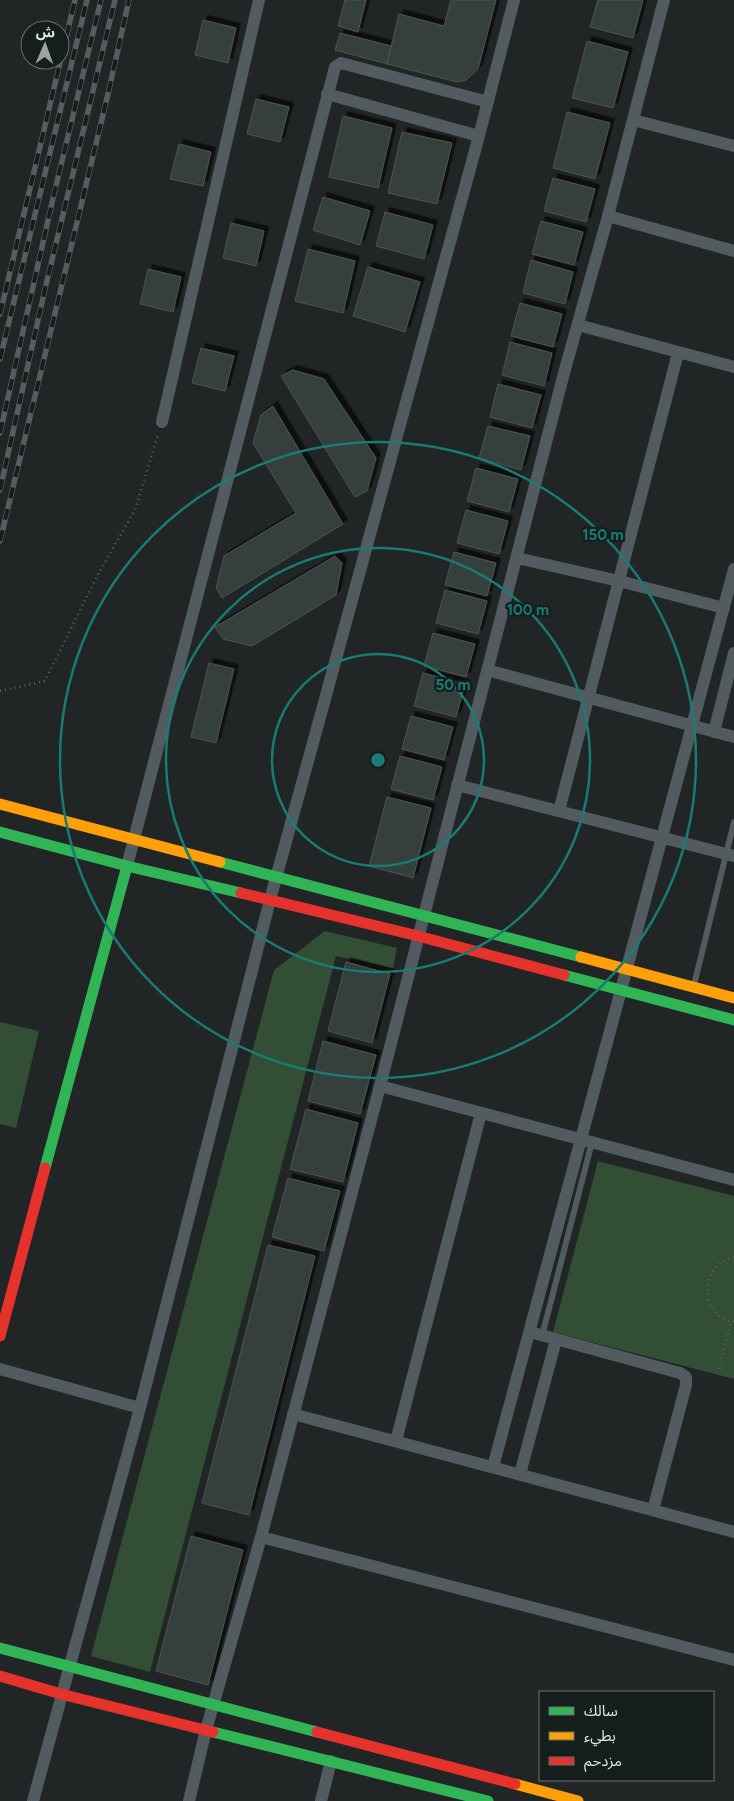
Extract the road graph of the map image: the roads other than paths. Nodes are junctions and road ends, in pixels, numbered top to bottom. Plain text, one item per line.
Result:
1 (259, 0) edge
2 (514, 0) edge
3 (664, 0) edge
4 (327, 94) junction
5 (488, 102) junction
6 (633, 120) junction
7 (479, 136) junction
8 (734, 146) edge
9 (608, 216) junction
10 (734, 251) edge
11 (578, 325) junction
12 (678, 353) junction
13 (734, 367) edge
14 (162, 422) road end
15 (517, 558) junction
16 (734, 569) edge
17 (619, 580) junction
18 (724, 608) junction
19 (734, 653) edge
20 (487, 670) junction
21 (589, 697) junction
22 (692, 726) junction
23 (714, 732) junction
24 (734, 737) edge
25 (457, 785) junction
26 (0, 804) edge
27 (559, 811) junction
28 (734, 822) edge
29 (0, 832) edge
30 (662, 836) junction
31 (134, 840) junction
32 (730, 855) edge
33 (127, 866) junction
34 (277, 878) junction
35 (270, 900) junction
36 (423, 916) junction
37 (418, 936) junction
38 (626, 971) junction
39 (695, 981) dead end
40 (622, 990) junction
41 (734, 998) edge
42 (734, 1020) edge
43 (380, 1086) junction
44 (481, 1113) junction
45 (587, 1141) junction
46 (734, 1180) edge
47 (536, 1334) junction
48 (0, 1336) edge
49 (556, 1340) junction
50 (0, 1369) edge
51 (140, 1408) junction
52 (293, 1414) junction
53 (396, 1441) junction
54 (493, 1467) junction
55 (520, 1474) junction
56 (652, 1510) junction
57 (734, 1532) edge
58 (261, 1537) junction
59 (0, 1648) edge
60 (734, 1660) edge
61 (69, 1666) junction
62 (0, 1676) edge
63 (61, 1694) junction
64 (214, 1705) junction
65 (206, 1730) junction
66 (331, 1761) junction
67 (33, 1801) edge
68 (189, 1801) edge
69 (321, 1801) edge
70 (488, 1801) edge
71 (578, 1801) edge

1 - 14 street
2 - 5 street
3 - 6 street
4 - 5 street
4 - 7 street
4 - 31 street
5 - 7 street
6 - 8 street
6 - 9 street
7 - 34 street
9 - 10 street
9 - 11 street
11 - 12 street
11 - 15 street
12 - 13 street
12 - 17 street
15 - 17 street
15 - 20 street
16 - 18 street
17 - 18 street
17 - 21 street
18 - 22 street
19 - 23 street
20 - 21 street
20 - 25 street
21 - 22 street
21 - 27 street
22 - 23 street
22 - 30 street
23 - 24 street
25 - 27 street
25 - 36 street
26 - 31 street
27 - 30 street
28 - 32 lane
29 - 33 street
30 - 32 street
30 - 38 street
31 - 33 street
31 - 34 street
32 - 39 lane
33 - 35 street
33 - 48 street
34 - 35 street
34 - 36 street
35 - 37 street
35 - 51 street
36 - 37 street
36 - 38 street
37 - 40 street
37 - 43 street
38 - 40 street
38 - 41 street
40 - 42 street
40 - 45 street
43 - 44 street
43 - 52 street
44 - 45 street
44 - 53 street
45 - 46 street
45 - 47 street
47 - 49 street
47 - 54 street
49 - 55 street
49 - 56 street
50 - 51 street
51 - 61 street
52 - 53 street
52 - 58 street
53 - 54 street
54 - 55 street
55 - 56 street
56 - 57 street
58 - 60 street
58 - 64 street
59 - 61 street
61 - 63 street
61 - 64 street
62 - 63 street
63 - 65 street
63 - 67 street
64 - 65 street
64 - 71 street
65 - 66 street
65 - 68 street
66 - 69 street
66 - 70 street

